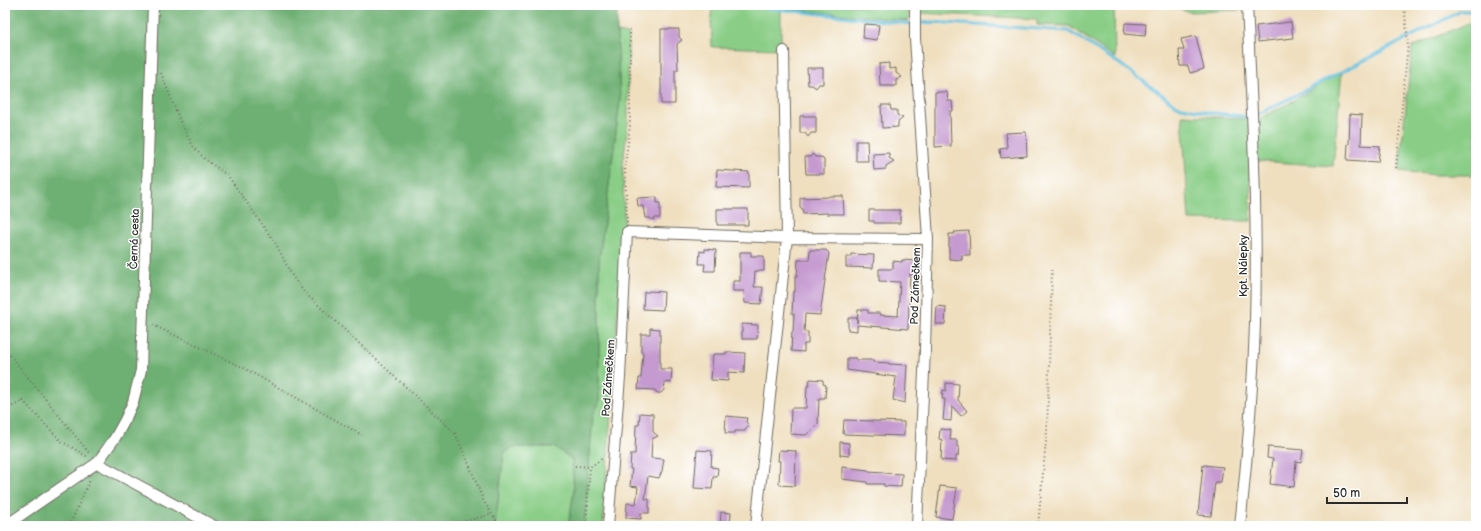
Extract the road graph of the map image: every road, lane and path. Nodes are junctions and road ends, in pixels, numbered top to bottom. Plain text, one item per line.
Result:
1 (153, 5) edge
2 (915, 5) edge
3 (1247, 5) edge
4 (1404, 5) edge
5 (630, 29) dead end
6 (784, 51) dead end
7 (151, 59) junction
8 (1396, 168) dead end
9 (627, 232) junction
10 (787, 238) junction
11 (928, 239) junction
12 (1052, 270) dead end
13 (143, 320) junction
14 (5, 349) edge
15 (5, 410) edge
16 (362, 435) dead end
17 (614, 450) junction
18 (98, 463) junction
19 (575, 466) dead end
20 (590, 467) junction
21 (492, 514) junction
22 (5, 526) edge
23 (69, 526) edge
24 (214, 526) edge
25 (446, 526) edge
26 (499, 526) edge
27 (502, 526) edge
28 (586, 526) edge
29 (608, 526) edge
30 (756, 526) edge
31 (916, 526) edge
32 (1038, 526) edge
33 (1240, 526) edge

1 - 7 street, Černá cesta
2 - 11 street, Pod Zámečkem
3 - 33 street, Kpt. Nálepky
4 - 8 path
5 - 9 path
6 - 10 street
7 - 13 street, Černá cesta
7 - 21 path
9 - 10 street, Pod Zámečkem
9 - 17 street, Pod Zámečkem
10 - 11 street, Pod Zámečkem
10 - 30 street
11 - 31 street, Pod Zámečkem
12 - 32 path
13 - 16 path
13 - 18 street, Černá cesta
14 - 18 path
15 - 18 path
17 - 20 path
17 - 29 street, Pod Zámečkem
18 - 22 street, Černá cesta
18 - 23 path
18 - 24 street
19 - 20 path
20 - 28 path
21 - 25 path
21 - 26 path
21 - 27 path

